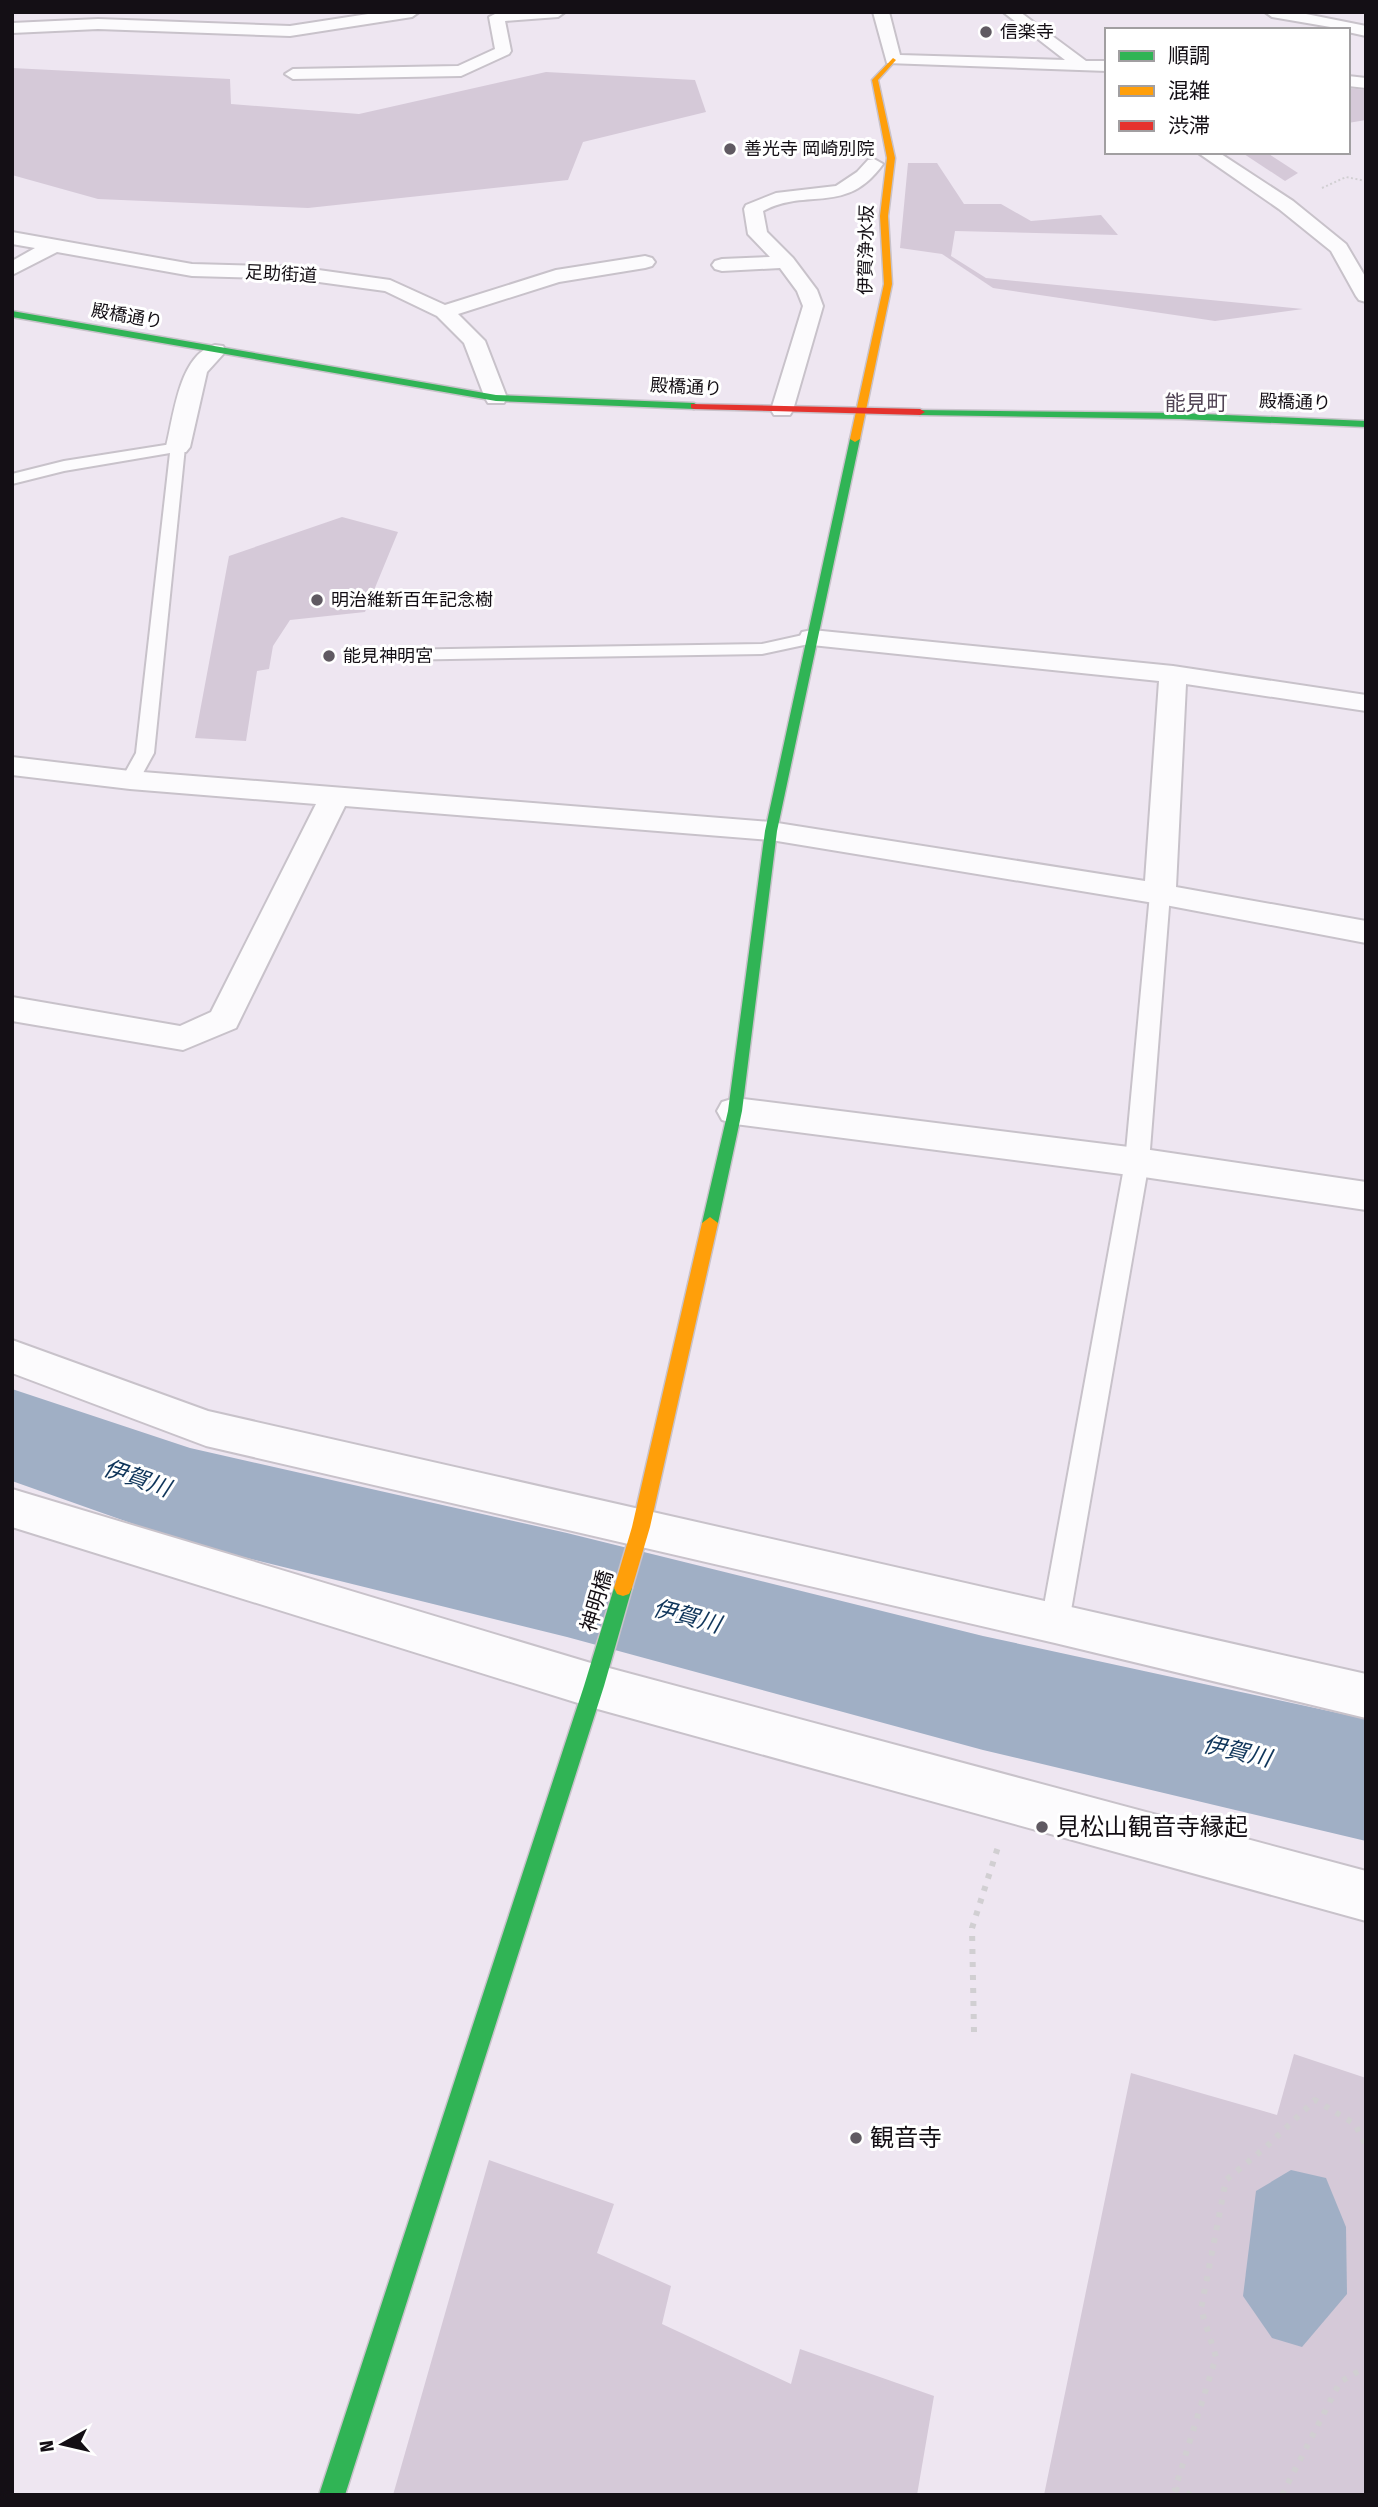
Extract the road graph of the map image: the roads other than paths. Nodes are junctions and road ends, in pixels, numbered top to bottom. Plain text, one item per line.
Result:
1 (412, 12) edge
2 (558, 12) edge
3 (881, 12) edge
4 (1010, 12) edge
5 (1272, 12) edge
6 (12, 28) edge
7 (1366, 31) edge
8 (893, 60) junction
9 (1093, 65) edge
10 (293, 74) dead end
11 (1209, 154) edge
12 (874, 164) dead end
13 (12, 237) edge
14 (53, 246) junction
15 (645, 262) dead end
16 (786, 262) junction
17 (722, 265) dead end
18 (12, 269) edge
19 (1366, 296) edge
20 (444, 312) junction
21 (12, 314) edge
22 (215, 351) junction
23 (496, 398) junction
24 (782, 410) junction
25 (861, 412) junction
26 (1366, 424) edge
27 (178, 447) junction
28 (12, 478) edge
29 (812, 639) junction
30 (391, 655) dead end
31 (1173, 674) junction
32 (1366, 703) edge
33 (12, 766) edge
34 (130, 780) junction
35 (334, 797) junction
36 (771, 831) junction
37 (1160, 894) junction
38 (1366, 932) edge
39 (12, 1010) edge
40 (735, 1111) junction
41 (1138, 1162) junction
42 (1366, 1196) edge
43 (12, 1356) edge
44 (12, 1508) edge
45 (641, 1527) junction
46 (1055, 1622) junction
47 (594, 1686) junction
48 (1366, 1696) edge
49 (1366, 1896) edge
50 (332, 2495) edge

1 - 6 street
2 - 10 street
3 - 8 street
4 - 9 street
5 - 7 street
8 - 9 street
8 - 25 street, 伊賀浄水坂
11 - 19 street
12 - 16 street
13 - 14 street, 足助街道
14 - 18 street
14 - 20 street, 足助街道
15 - 20 street
16 - 17 street
16 - 24 street
20 - 23 street, 足助街道
21 - 22 street, 殿橋通り
22 - 23 street, 殿橋通り
22 - 27 street
23 - 24 street, 殿橋通り
24 - 25 street, 殿橋通り
25 - 26 street, 殿橋通り
25 - 29 street, 神明橋
27 - 28 lane
27 - 34 lane
29 - 30 lane
29 - 31 street
29 - 36 street, 神明橋
31 - 32 street
31 - 37 street
33 - 34 street
34 - 35 street
35 - 36 street
35 - 39 street
36 - 37 street
36 - 40 street, 神明橋
37 - 38 street
37 - 41 lane
40 - 41 street
40 - 45 street, 神明橋
41 - 42 street
41 - 46 lane
43 - 45 street
44 - 47 street
45 - 46 street
45 - 47 street, 神明橋
46 - 48 street
47 - 49 street
47 - 50 street, 神明橋

